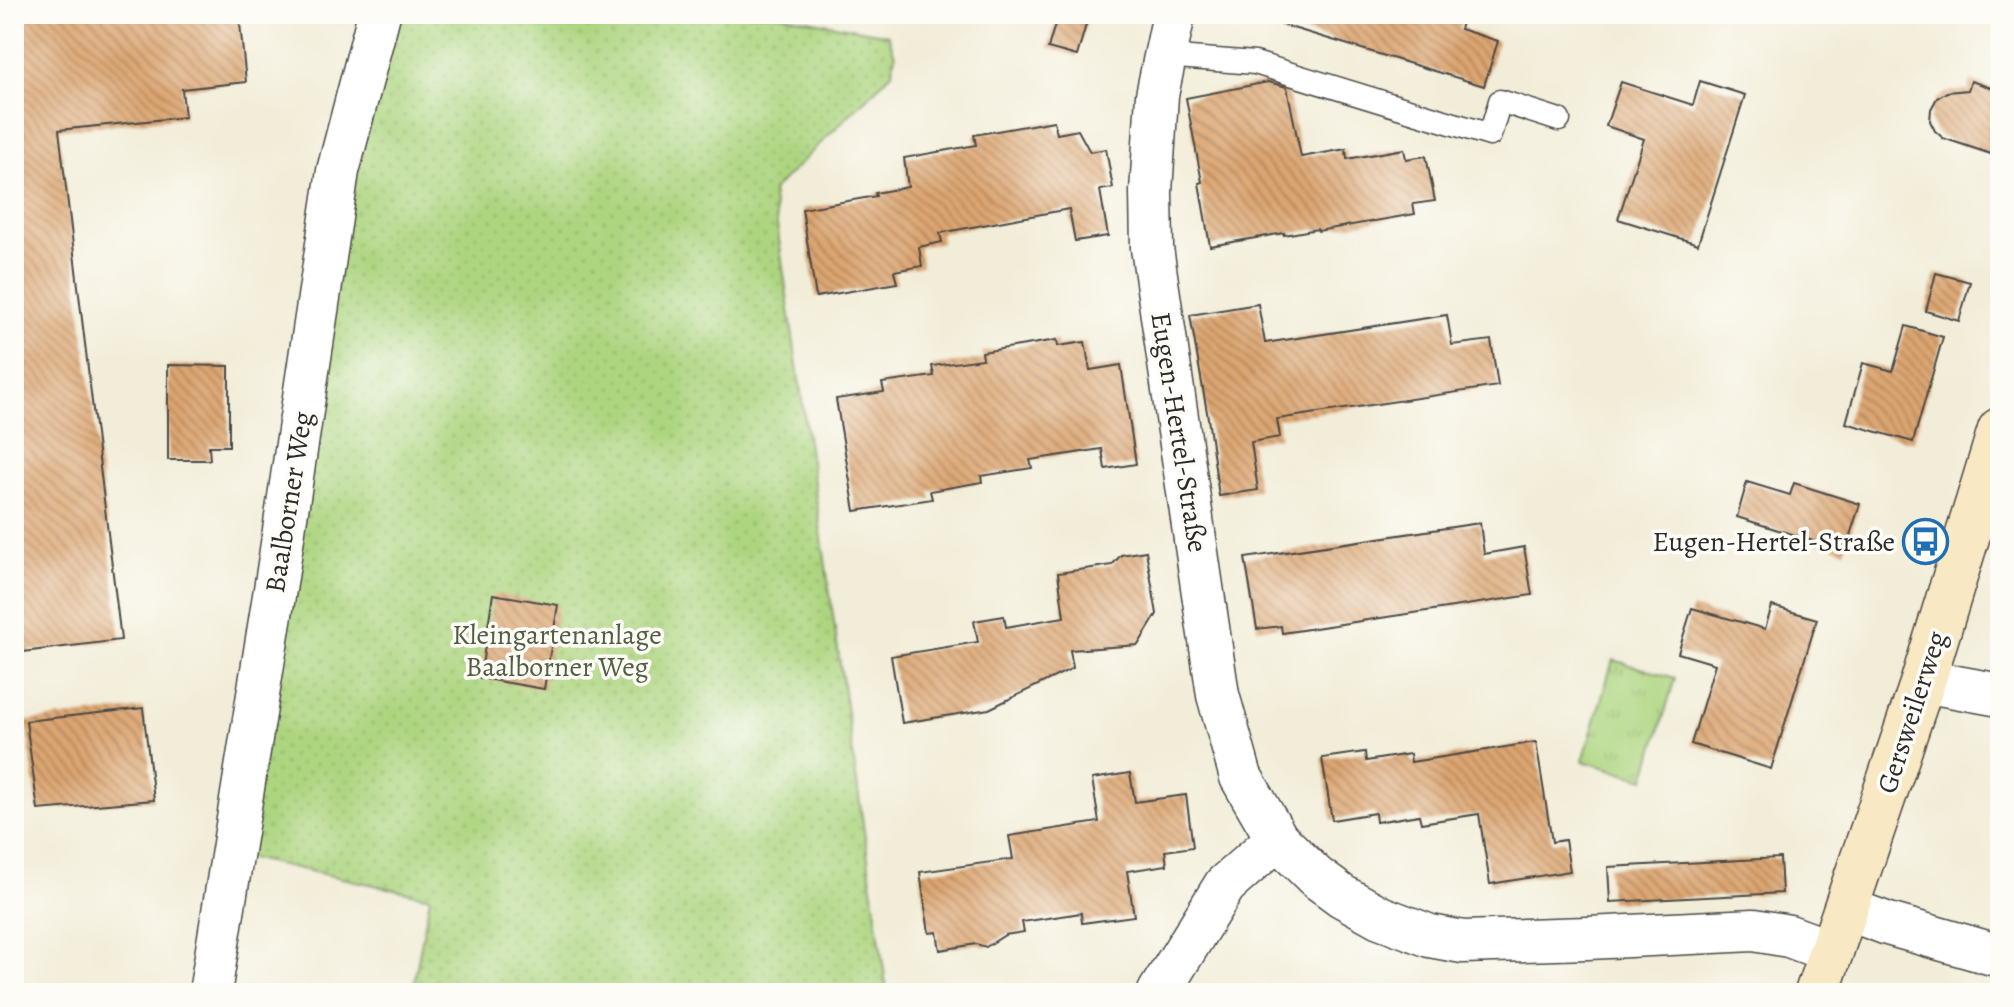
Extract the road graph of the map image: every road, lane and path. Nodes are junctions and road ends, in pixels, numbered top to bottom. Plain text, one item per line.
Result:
1 (379, 14) edge
2 (1174, 14) edge
3 (1164, 56) junction
4 (1559, 120) dead end
5 (2000, 430) edge
6 (1923, 681) junction
7 (2000, 695) edge
8 (1277, 839) junction
9 (1847, 909) junction
10 (1832, 952) junction
11 (2000, 956) edge
12 (1159, 992) edge
13 (210, 993) edge
14 (1817, 993) edge

1 - 13 street, Baalborner Weg
2 - 3 street, Eugen-Hertel-Straße
3 - 4 lane
3 - 8 street, Eugen-Hertel-Straße
5 - 6 street, Gersweilerweg
6 - 7 street
6 - 9 street, Gersweilerweg
8 - 10 street, Eugen-Hertel-Straße
8 - 12 street
9 - 10 street, Gersweilerweg
9 - 11 street
10 - 14 street, Gersweilerweg

